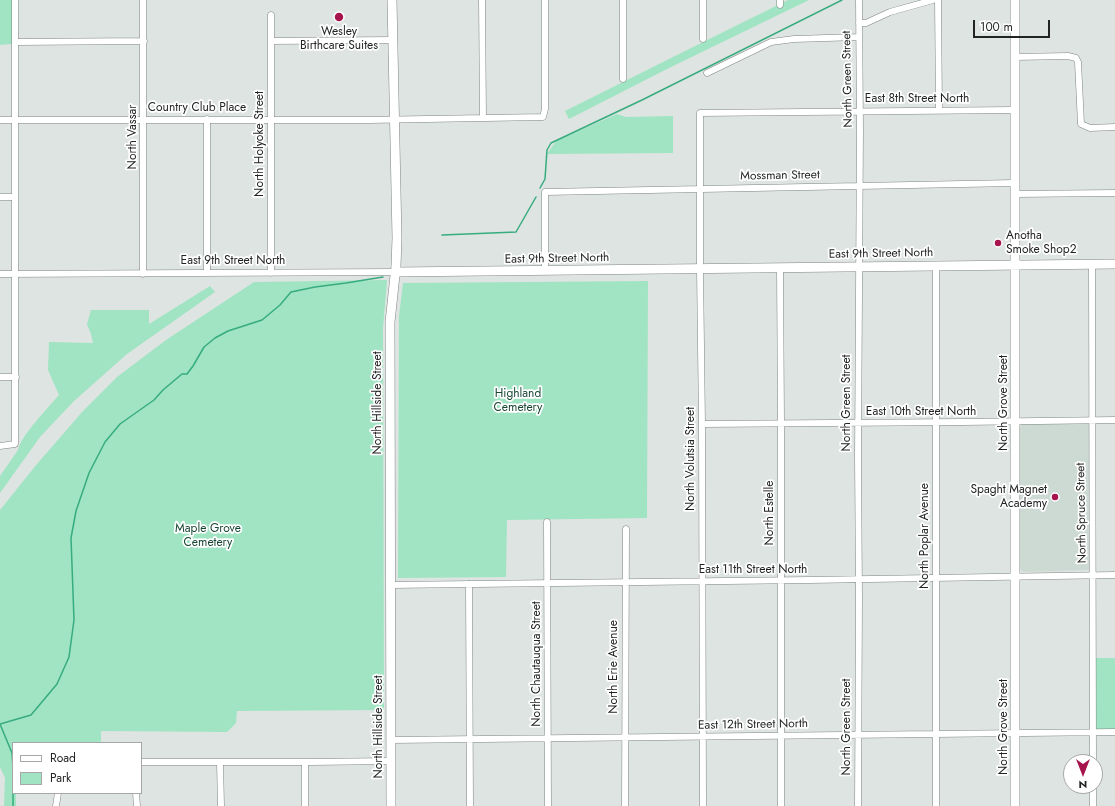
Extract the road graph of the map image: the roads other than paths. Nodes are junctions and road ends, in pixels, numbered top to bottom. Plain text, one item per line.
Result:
1 (15, 0) edge
2 (143, 0) edge
3 (392, 0) edge
4 (482, 0) edge
5 (544, 0) edge
6 (623, 0) edge
7 (703, 0) edge
8 (858, 0) edge
9 (933, 0) edge
10 (938, 0) edge
11 (1015, 0) edge
12 (271, 15) dead end
13 (859, 23) junction
14 (859, 37) junction
15 (703, 39) dead end
16 (144, 40) junction
17 (271, 40) junction
18 (393, 40) junction
19 (15, 42) junction
20 (1014, 57) junction
21 (709, 72) dead end
22 (623, 79) dead end
23 (938, 110) junction
24 (1014, 110) junction
25 (860, 111) junction
26 (700, 113) joint
27 (483, 118) junction
28 (144, 119) junction
29 (207, 119) junction
30 (271, 119) junction
31 (394, 119) junction
32 (0, 120) edge
33 (15, 120) junction
34 (1115, 127) edge
35 (1015, 183) junction
36 (860, 186) junction
37 (700, 189) junction
38 (1115, 193) edge
39 (1015, 194) junction
40 (0, 197) edge
41 (15, 197) junction
42 (1092, 264) junction
43 (1115, 264) edge
44 (1015, 265) junction
45 (936, 266) junction
46 (859, 267) junction
47 (780, 268) junction
48 (700, 269) junction
49 (545, 271) junction
50 (396, 272) junction
51 (207, 273) junction
52 (271, 273) junction
53 (0, 274) edge
54 (16, 274) junction
55 (143, 274) junction
56 (0, 377) edge
57 (16, 377) junction
58 (1092, 420) junction
59 (1115, 420) edge
60 (1016, 422) junction
61 (781, 423) junction
62 (858, 423) junction
63 (937, 423) junction
64 (702, 424) junction
65 (0, 446) edge
66 (547, 522) dead end
67 (626, 529) dead end
68 (1115, 575) edge
69 (1094, 576) junction
70 (1016, 577) junction
71 (936, 578) junction
72 (859, 579) junction
73 (781, 580) junction
74 (702, 581) junction
75 (626, 582) junction
76 (548, 583) junction
77 (390, 584) junction
78 (469, 584) junction
79 (1093, 732) junction
80 (1115, 732) edge
81 (1016, 733) junction
82 (936, 734) junction
83 (858, 735) junction
84 (781, 736) junction
85 (702, 737) junction
86 (470, 738) junction
87 (548, 738) junction
88 (625, 738) junction
89 (391, 740) junction
90 (1093, 754) edge
91 (391, 760) junction
92 (142, 762) edge
93 (220, 762) junction
94 (304, 762) junction
95 (58, 794) edge
96 (136, 794) edge
97 (1093, 794) edge
98 (56, 806) edge
99 (137, 806) edge
100 (221, 806) edge
101 (305, 806) edge
102 (391, 806) edge
103 (470, 806) edge
104 (548, 806) edge
105 (625, 806) edge
106 (703, 806) edge
107 (781, 806) edge
108 (858, 806) edge
109 (936, 806) edge
110 (1015, 806) edge
111 (1093, 806) edge

1 - 19 street
2 - 16 street, North Vassar
3 - 18 street, North Hillside Street
4 - 27 street
5 - 27 street
6 - 22 street
7 - 15 street
8 - 13 street, North Green Street
9 - 13 street
10 - 23 street
11 - 20 street, North Grove Street
12 - 17 street, North Holyoke Street
13 - 14 street, North Green Street
14 - 21 street
14 - 25 street, North Green Street
16 - 19 street
16 - 28 street, North Vassar
17 - 18 street
17 - 30 street, North Holyoke Street
18 - 31 street, North Hillside Street
19 - 33 street
20 - 24 street, North Grove Street
20 - 34 street
23 - 24 street, East 8th Street North
23 - 25 street, East 8th Street North
24 - 35 street, North Grove Street
25 - 26 street, East 8th Street North
25 - 36 street, North Green Street
26 - 37 street, North Volutsia Street
27 - 31 street
28 - 29 street, Country Club Place
28 - 33 street, Country Club Place
28 - 55 street, North Vassar
29 - 30 street, Country Club Place
29 - 51 street
30 - 31 street, Country Club Place
30 - 52 street, North Holyoke Street
31 - 50 street, North Hillside Street
32 - 33 street, Country Club Place
33 - 41 street
35 - 36 street, Mossman Street
35 - 39 street, North Grove Street
36 - 37 street, Mossman Street
36 - 46 street, North Green Street
37 - 48 street, North Volutsia Street
37 - 49 street, Mossman Street
38 - 39 street
39 - 44 street, North Grove Street
40 - 41 street
41 - 54 street
42 - 43 street, East 9th Street North
42 - 44 street, East 9th Street North
42 - 58 street, North Spruce Street
44 - 45 street, East 9th Street North
44 - 60 street, North Grove Street
45 - 46 street, East 9th Street North
45 - 63 street, North Poplar Avenue
46 - 47 street, East 9th Street North
46 - 62 street, North Green Street
47 - 48 street, East 9th Street North
47 - 61 street, North Estelle
48 - 49 street, East 9th Street North
48 - 64 street, North Volutsia Street
49 - 50 street, East 9th Street North
50 - 52 street, East 9th Street North
50 - 77 street, North Hillside Street
51 - 52 street, East 9th Street North
51 - 55 street, East 9th Street North
53 - 54 street, East 9th Street North
54 - 55 street, East 9th Street North
54 - 57 street
56 - 57 street
57 - 65 street
58 - 59 street, East 10th Street North
58 - 60 street, East 10th Street North
58 - 69 street, North Spruce Street
60 - 63 street, East 10th Street North
60 - 70 street, North Grove Street
61 - 62 street, East 10th Street North
61 - 64 street, East 10th Street North
61 - 73 street, North Estelle
62 - 63 street, East 10th Street North
62 - 72 street, North Green Street
63 - 71 street, North Poplar Avenue
64 - 74 street, North Volutsia Street
66 - 76 street, North Chautauqua Street
67 - 75 street, North Erie Avenue
68 - 69 street, East 11th Street North
69 - 70 street, East 11th Street North
69 - 79 street, North Spruce Street
70 - 71 street, East 11th Street North
70 - 81 street, North Grove Street
71 - 72 street, East 11th Street North
71 - 82 street, North Poplar Avenue
72 - 73 street, East 11th Street North
72 - 83 street, North Green Street
73 - 74 street, East 11th Street North
73 - 84 street, North Estelle
74 - 75 street, East 11th Street North
74 - 85 street, North Volutsia Street
75 - 76 street, East 11th Street North
75 - 88 street, North Erie Avenue
76 - 78 street, East 11th Street North
76 - 87 street, North Chautauqua Street
77 - 78 street, East 11th Street North
77 - 89 street, North Hillside Street
78 - 86 street
79 - 80 street, East 12th Street North
79 - 81 street, East 12th Street North
79 - 90 street, North Spruce Street
81 - 82 street, East 12th Street North
81 - 110 street, North Grove Street
82 - 83 street, East 12th Street North
82 - 109 street, North Poplar Avenue
83 - 84 street, East 12th Street North
83 - 108 street, North Green Street
84 - 85 street, East 12th Street North
84 - 107 street, North Estelle
85 - 88 street, East 12th Street North
85 - 106 street, North Volutsia Street
86 - 87 street, East 12th Street North
86 - 89 street, East 12th Street North
86 - 103 street
87 - 88 street, East 12th Street North
87 - 104 street, North Chautauqua Street
88 - 105 street, North Erie Avenue
89 - 91 street, North Hillside Street
91 - 94 street
91 - 102 street, North Hillside Street
92 - 93 street
93 - 94 street
93 - 100 street
94 - 101 street
95 - 98 street
96 - 99 street
97 - 111 street

